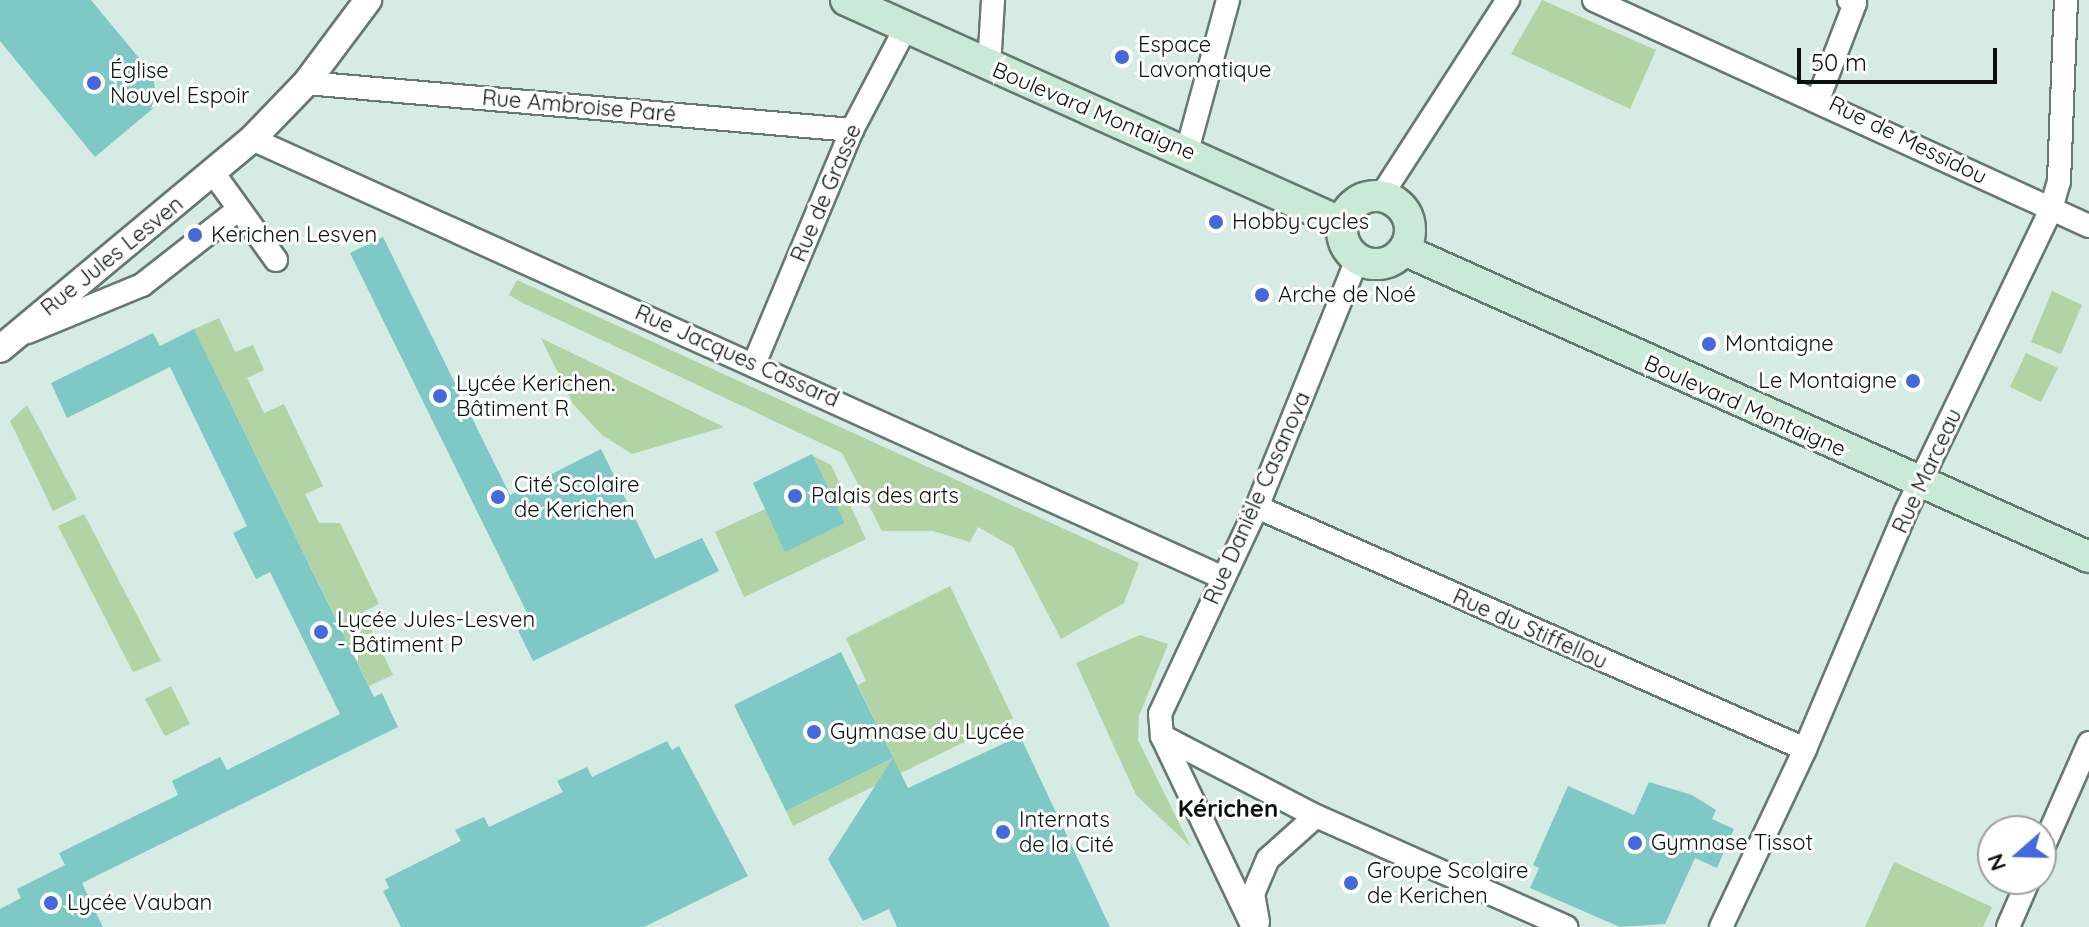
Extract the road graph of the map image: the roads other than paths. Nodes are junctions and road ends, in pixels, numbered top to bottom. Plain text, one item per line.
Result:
1 (368, 0) edge
2 (846, 0) edge
3 (993, 0) edge
4 (1228, 0) edge
5 (1508, 0) edge
6 (1594, 0) edge
7 (1849, 0) edge
8 (2066, 0) edge
9 (906, 27) junction
10 (989, 66) junction
11 (306, 83) junction
12 (1819, 97) junction
13 (852, 130) junction
14 (252, 139) junction
15 (1187, 151) junction
16 (214, 174) junction
17 (1381, 196) junction
18 (239, 209) junction
19 (2051, 209) junction
20 (1342, 223) junction
21 (2089, 226) edge
22 (1404, 250) junction
23 (276, 260) dead end
24 (1357, 260) junction
25 (5, 344) edge
26 (754, 364) junction
27 (1919, 484) junction
28 (1257, 507) junction
29 (2089, 557) edge
30 (1221, 577) junction
31 (1162, 736) junction
32 (2089, 743) edge
33 (1805, 749) junction
34 (1316, 816) junction
35 (2057, 816) edge
36 (2022, 895) edge
37 (1255, 927) edge
38 (1567, 927) edge
39 (1721, 927) edge
40 (2008, 927) edge

1 - 11 street, Rue Jules Lesven
2 - 9 main road, Boulevard Montaigne
3 - 10 street
4 - 15 street
5 - 17 street
6 - 12 street, Rue de Messidou
7 - 12 street
8 - 19 street, Rue Marceau
9 - 10 main road, Boulevard Montaigne
9 - 13 street, Rue de Grasse
10 - 15 main road, Boulevard Montaigne
11 - 13 street, Rue Ambroise Paré
11 - 14 street, Rue Jules Lesven
12 - 19 street, Rue de Messidou
13 - 26 street, Rue de Grasse
14 - 16 street, Rue Jules Lesven
14 - 26 street, Rue Jacques Cassard
15 - 20 main road, Boulevard Montaigne
16 - 18 street
16 - 25 street, Rue Jules Lesven
17 - 20 main road
17 - 22 main road
18 - 23 street
18 - 25 street, Rue Jules Lesven
19 - 21 street, Rue de Messidou
19 - 27 street, Rue Marceau
20 - 24 main road
22 - 24 main road
22 - 27 main road, Boulevard Montaigne
24 - 28 street, Rue Danièle Casanova
26 - 30 street, Rue Jacques Cassard
27 - 29 main road, Boulevard Montaigne
27 - 33 street, Rue Marceau
28 - 30 street, Rue Danièle Casanova
28 - 33 street, Rue du Stiffellou
30 - 31 street, Rue Danièle Casanova
31 - 34 street
31 - 37 street
32 - 35 street
33 - 39 street, Rue Marceau
34 - 37 street
34 - 38 street
36 - 40 street

